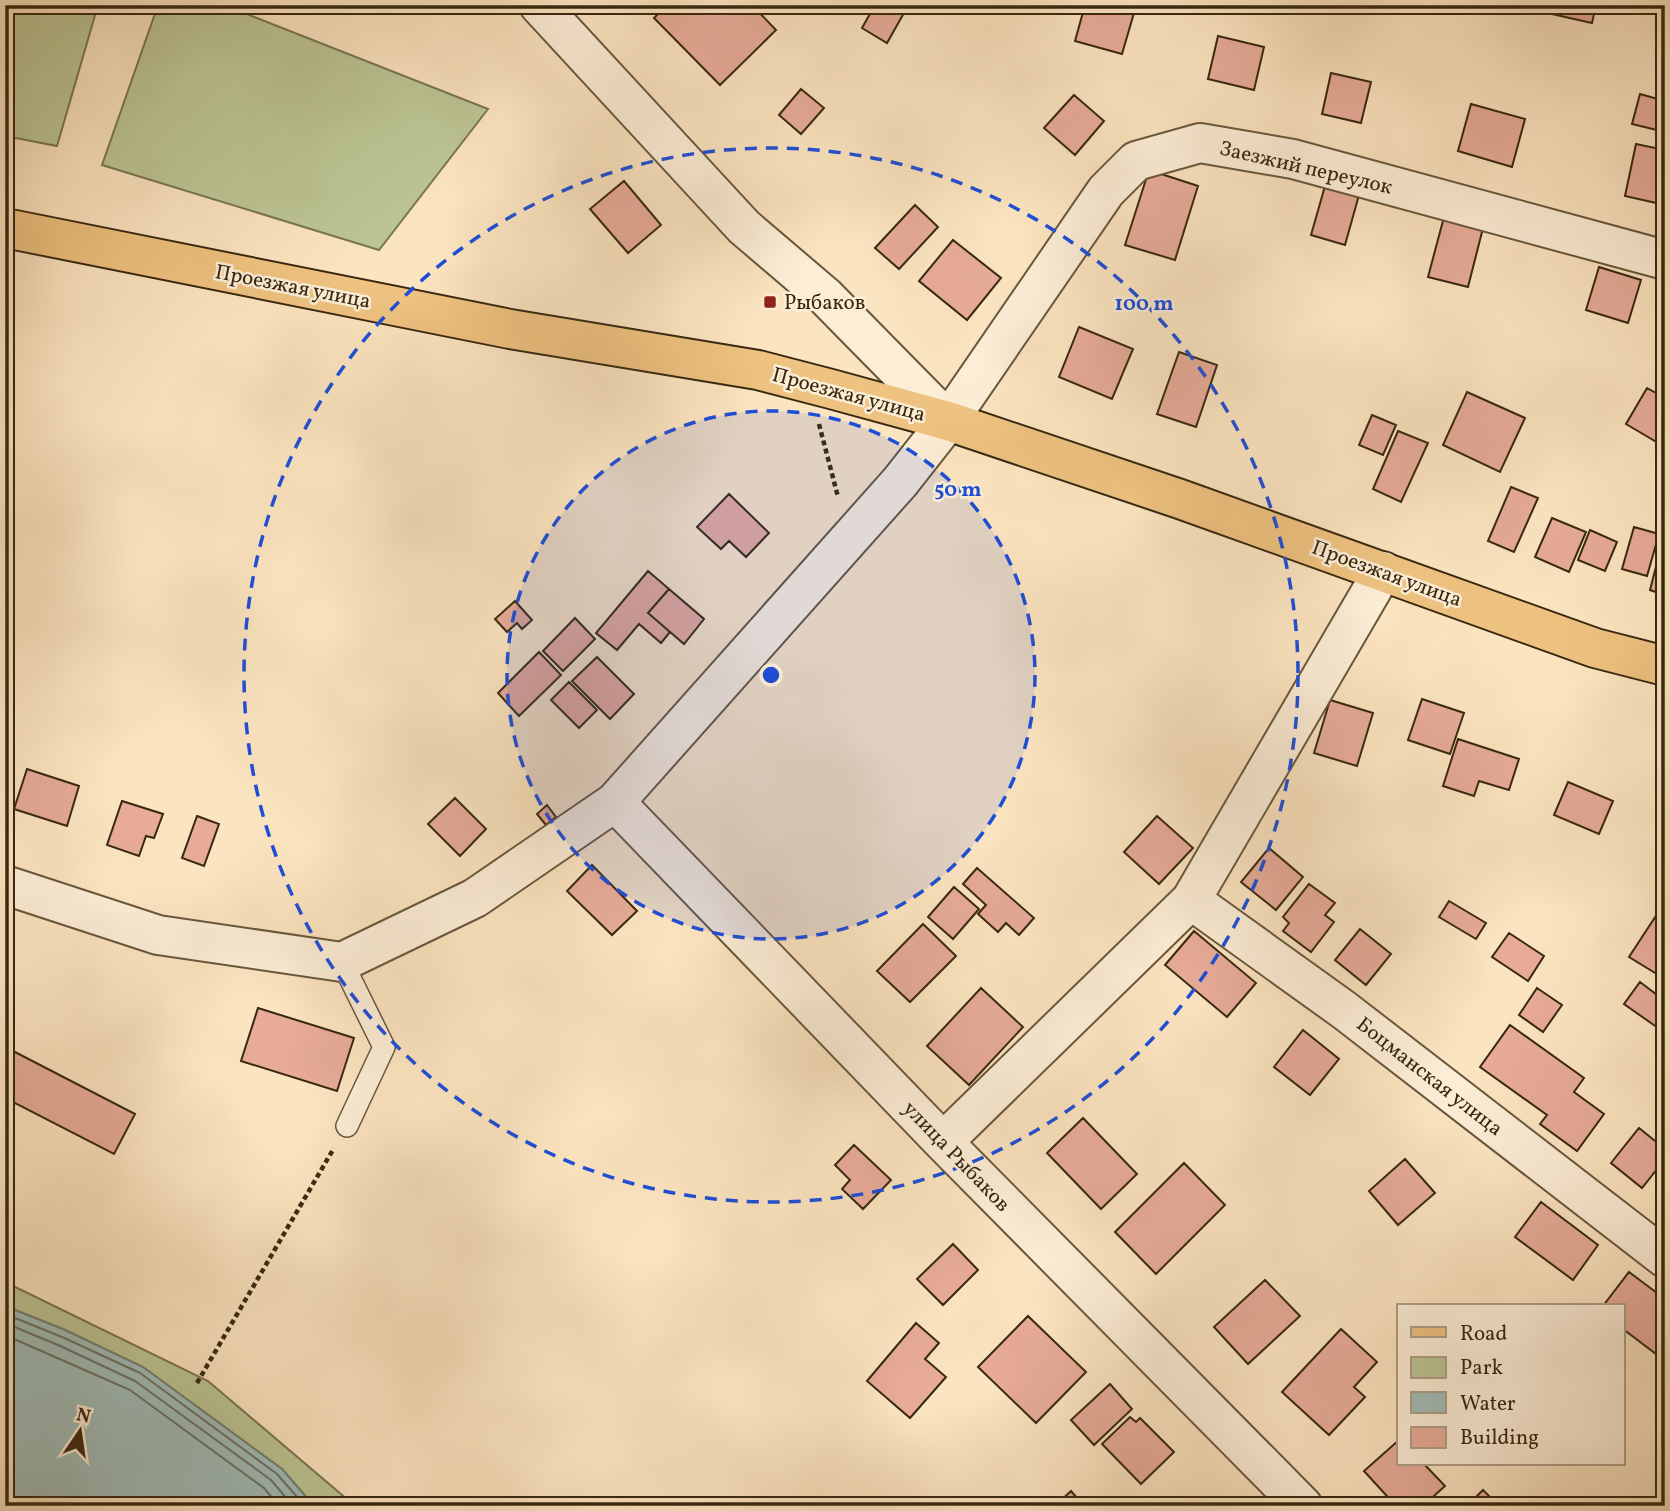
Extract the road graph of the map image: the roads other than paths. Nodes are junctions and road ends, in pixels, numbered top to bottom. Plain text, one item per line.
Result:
1 (539, 5) edge
2 (5, 228) edge
3 (1665, 260) edge
4 (948, 421) junction
5 (1383, 571) junction
6 (1665, 666) edge
7 (615, 802) junction
8 (5, 885) edge
9 (1191, 900) junction
10 (342, 962) junction
11 (347, 1126) road end
12 (943, 1142) junction
13 (1665, 1258) edge
14 (1303, 1506) edge

1 - 4 street
2 - 4 main road, Проезжая улица
3 - 4 street, Заезжий переулок
4 - 5 main road, Проезжая улица
4 - 7 street, Заезжий переулок
5 - 6 main road, Проезжая улица
5 - 9 street
7 - 10 street, Заезжий переулок
7 - 12 street, улица Рыбаков
8 - 10 street
9 - 12 street
9 - 13 street, Боцманская улица
10 - 11 lane
12 - 14 street, улица Рыбаков

